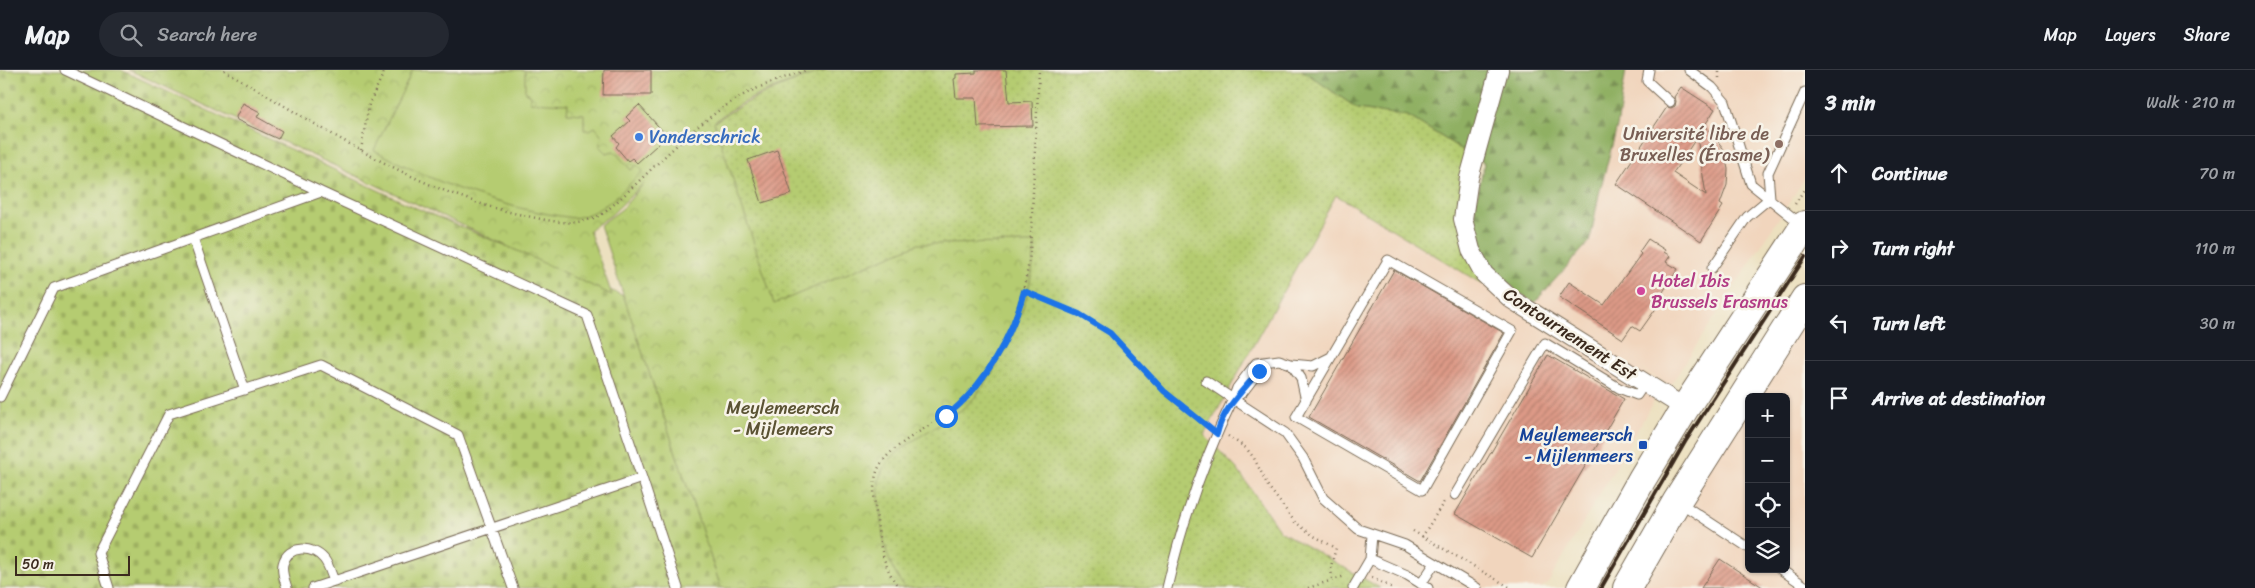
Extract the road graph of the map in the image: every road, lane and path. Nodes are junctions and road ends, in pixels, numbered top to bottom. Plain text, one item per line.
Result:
1 (65, 70) edge
2 (224, 70) edge
3 (385, 70) edge
4 (807, 70) edge
5 (1039, 70) edge
6 (1500, 70) edge
7 (1649, 70) edge
8 (1689, 70) edge
9 (1805, 92) edge
10 (1670, 102) dead end
11 (361, 150) junction
12 (321, 192) junction
13 (1770, 198) junction
14 (1805, 226) edge
15 (192, 238) junction
16 (1712, 268) dead end
17 (1024, 291) junction
18 (1805, 299) edge
19 (1332, 357) junction
20 (1291, 364) junction
21 (1206, 381) dead end
22 (1645, 383) junction
23 (245, 390) junction
24 (0, 397) edge
25 (1233, 399) junction
26 (1306, 401) junction
27 (1685, 408) junction
28 (1218, 432) junction
29 (642, 478) junction
30 (1455, 495) joint
31 (1677, 501) junction
32 (493, 528) junction
33 (1413, 531) dead end
34 (1372, 534) junction
35 (1422, 536) junction
36 (1745, 545) edge
37 (1370, 559) junction
38 (1435, 563) junction
39 (1786, 573) edge
40 (1332, 579) dead end
41 (334, 581) junction
42 (1425, 586) edge
43 (1805, 586) edge
44 (110, 588) edge
45 (287, 588) edge
46 (314, 588) edge
47 (512, 588) edge
48 (678, 588) edge
49 (899, 588) edge
50 (1167, 588) edge
51 (1354, 588) edge
52 (1477, 588) edge
53 (1511, 588) edge
54 (1582, 588) edge
55 (1627, 588) edge

1 - 12 lane
2 - 11 path
3 - 11 path
4 - 11 path
5 - 17 path
6 - 22 street, Contournement Est
7 - 10 lane
8 - 13 lane
9 - 13 lane
12 - 15 lane
12 - 29 lane
13 - 14 lane
13 - 16 lane
14 - 27 main road
15 - 23 lane
15 - 24 lane
17 - 28 path
17 - 49 path
18 - 31 main road
19 - 20 lane
19 - 26 lane
19 - 26 lane
20 - 25 lane
20 - 26 lane
21 - 25 lane
22 - 27 street, Contournement Est
22 - 30 lane
23 - 32 lane
23 - 44 lane
25 - 28 lane
25 - 34 lane
27 - 54 main road
28 - 40 path
28 - 50 lane
29 - 32 lane
29 - 48 lane
30 - 35 path
31 - 36 lane
31 - 55 main road
32 - 41 lane
32 - 47 lane
33 - 35 path
34 - 37 lane
34 - 38 lane
35 - 53 path
37 - 42 lane
37 - 51 lane
38 - 42 lane
38 - 52 lane
39 - 43 lane
41 - 45 lane
41 - 46 lane

